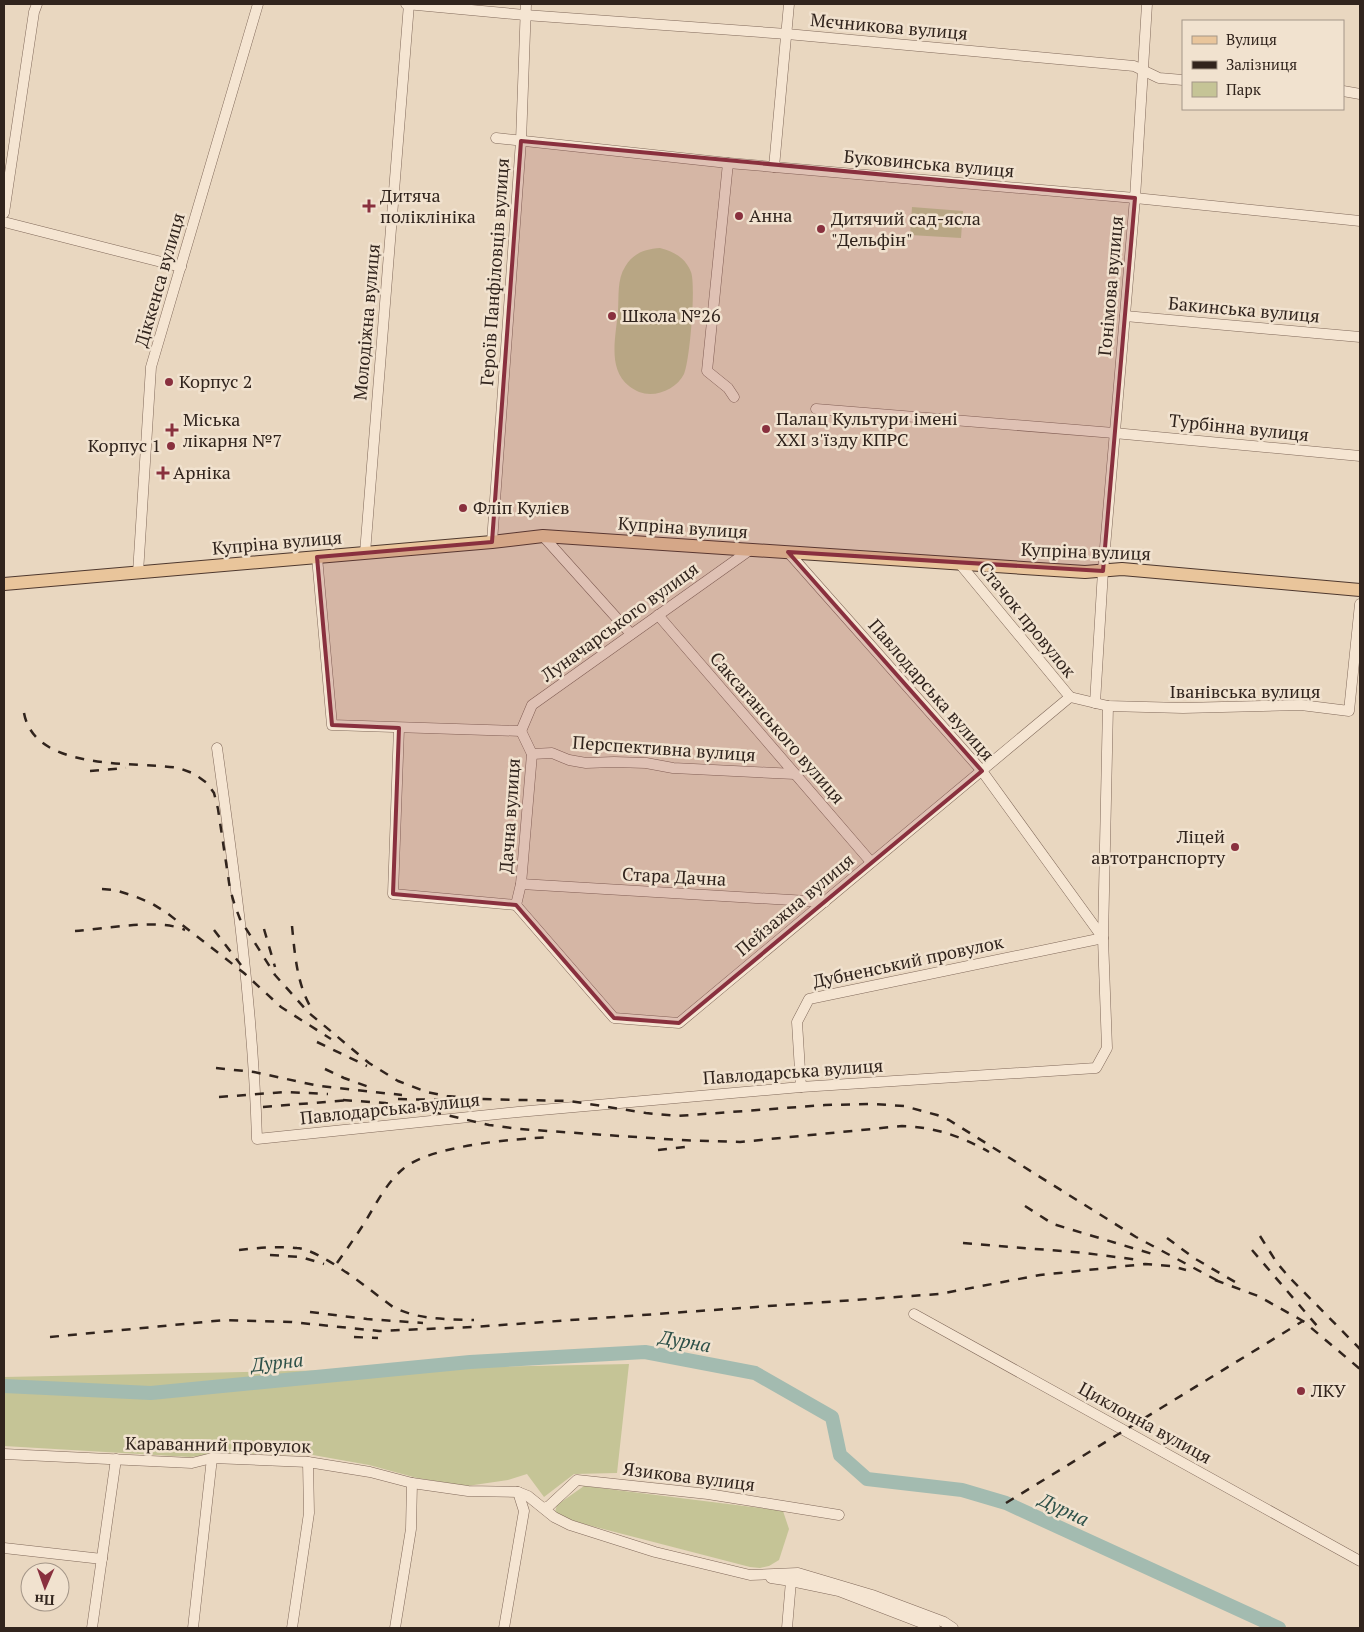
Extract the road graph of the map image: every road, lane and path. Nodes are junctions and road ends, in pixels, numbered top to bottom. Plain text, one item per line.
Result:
1 (37, 4) edge
2 (258, 4) edge
3 (408, 4) edge
4 (526, 4) edge
5 (789, 4) edge
6 (1147, 4) edge
7 (525, 16) junction
8 (787, 34) junction
9 (1143, 69) junction
10 (1182, 80) edge
11 (1344, 92) edge
12 (1360, 94) edge
13 (496, 138) dead end
14 (521, 141) junction
15 (728, 163) junction
16 (774, 167) junction
17 (1135, 198) junction
18 (4, 213) edge
19 (4, 222) edge
20 (1360, 222) edge
21 (181, 268) junction
22 (1125, 316) junction
23 (1360, 336) edge
24 (734, 397) dead end
25 (816, 410) dead end
26 (1114, 432) junction
27 (1360, 456) edge
28 (543, 536) junction
29 (492, 542) junction
30 (750, 550) junction
31 (788, 552) junction
32 (365, 553) junction
33 (317, 557) junction
34 (960, 564) junction
35 (1103, 571) junction
36 (138, 573) junction
37 (4, 584) edge
38 (1360, 590) edge
39 (1360, 604) edge
40 (658, 615) junction
41 (631, 634) junction
42 (1070, 697) junction
43 (1095, 703) junction
44 (1108, 706) junction
45 (399, 728) junction
46 (521, 731) junction
47 (218, 748) dead end
48 (532, 754) junction
49 (982, 770) junction
50 (795, 774) junction
51 (871, 862) junction
52 (521, 884) junction
53 (825, 902) junction
54 (516, 905) junction
55 (1102, 938) junction
56 (801, 1087) junction
57 (914, 1314) dead end
58 (4, 1454) edge
59 (212, 1458) junction
60 (116, 1459) junction
61 (308, 1462) junction
62 (412, 1483) junction
63 (518, 1492) junction
64 (544, 1508) junction
65 (839, 1515) dead end
66 (4, 1548) edge
67 (102, 1559) junction
68 (1360, 1561) edge
69 (750, 1575) junction
70 (791, 1581) junction
71 (92, 1628) edge
72 (193, 1628) edge
73 (292, 1628) edge
74 (395, 1628) edge
75 (504, 1628) edge
76 (787, 1628) edge
77 (935, 1628) edge
78 (953, 1628) edge

1 - 18 street
2 - 21 street, Діккенса вулиця
3 - 7 street, Мєчникова вулиця
3 - 32 street, Молодіжна вулиця
4 - 7 street, Героїв Панфіловців вулиця
5 - 8 street
6 - 9 street, Гонімова вулиця
7 - 8 street, Мєчникова вулиця
7 - 14 street, Героїв Панфіловців вулиця
8 - 9 street, Мєчникова вулиця
8 - 16 street
9 - 10 street, Мєчникова вулиця
9 - 17 street, Гонімова вулиця
11 - 12 street
13 - 14 street, Буковинська вулиця
14 - 15 street, Буковинська вулиця
14 - 29 street, Героїв Панфіловців вулиця
15 - 16 street, Буковинська вулиця
15 - 24 street
16 - 17 street, Буковинська вулиця
17 - 20 street, Буковинська вулиця
17 - 22 street, Гонімова вулиця
19 - 21 street
21 - 36 street, Діккенса вулиця
22 - 23 street, Бакинська вулиця
22 - 26 street, Гонімова вулиця
25 - 26 street, Турбінна вулиця
26 - 27 street, Турбінна вулиця
26 - 35 street, Гонімова вулиця
28 - 29 main road, Купріна вулиця
28 - 30 main road, Купріна вулиця
28 - 41 street
29 - 32 main road, Купріна вулиця
30 - 31 main road, Купріна вулиця
30 - 40 street, Луначарського вулиця
31 - 34 main road, Купріна вулиця
31 - 49 street, Павлодарська вулиця
32 - 33 main road, Купріна вулиця
33 - 36 main road, Купріна вулиця
33 - 45 street
34 - 35 main road, Купріна вулиця
34 - 42 street, Стачок провулок
35 - 38 main road, Купріна вулиця
35 - 43 street
36 - 37 main road, Купріна вулиця
39 - 44 street, Іванівська вулиця
40 - 41 street, Луначарського вулиця
40 - 50 street, Саксаганського вулиця
41 - 46 street, Луначарського вулиця
42 - 43 street, Іванівська вулиця
42 - 49 street
43 - 44 street, Іванівська вулиця
44 - 55 street
45 - 46 street
45 - 54 street
46 - 48 street, Дачна вулиця
47 - 56 street, Павлодарська вулиця
48 - 50 street, Перспективна вулиця
48 - 52 street, Дачна вулиця
49 - 51 street, Пейзажна вулиця
49 - 55 street, Павлодарська вулиця
50 - 51 street, Саксаганського вулиця
51 - 53 street, Пейзажна вулиця
52 - 53 street, Стара Дачна
52 - 54 street, Дачна вулиця
53 - 54 street, Пейзажна вулиця
55 - 56 street, Дубненський провулок
55 - 56 street, Павлодарська вулиця
57 - 68 street, Циклонна вулиця
58 - 60 street, Караванний провулок
59 - 60 street, Караванний провулок
59 - 61 street, Караванний провулок
59 - 72 street
60 - 67 street
61 - 62 street, Караванний провулок
61 - 73 street
62 - 63 street, Караванний провулок
62 - 74 street
63 - 64 street, Караванний провулок
63 - 75 street
64 - 65 street, Язикова вулиця
64 - 69 street, Караванний провулок
66 - 67 street
67 - 71 street
69 - 70 street
69 - 78 street
70 - 76 street
70 - 77 street

